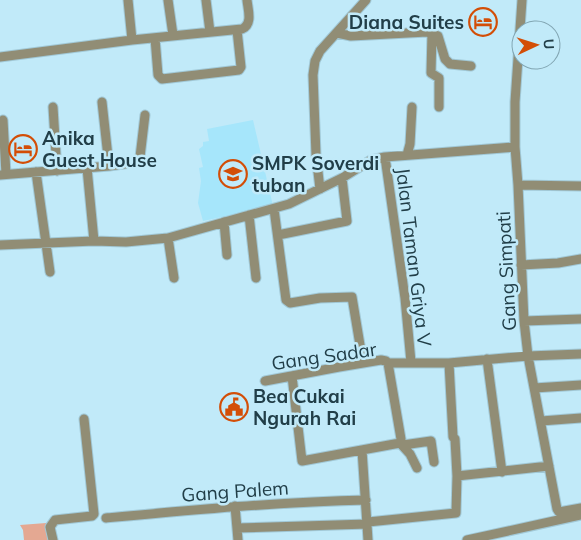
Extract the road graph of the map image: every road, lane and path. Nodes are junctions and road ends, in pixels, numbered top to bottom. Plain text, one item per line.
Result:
1 (128, 0) edge
2 (168, 0) edge
3 (206, 0) edge
4 (247, 0) edge
5 (366, 0) edge
6 (522, 0) edge
7 (237, 30) junction
8 (210, 32) junction
9 (337, 33) junction
10 (432, 33) junction
11 (173, 36) junction
12 (155, 38) junction
13 (132, 40) junction
14 (0, 57) edge
15 (471, 66) dead end
16 (102, 102) dead end
17 (54, 107) dead end
18 (412, 107) dead end
19 (438, 107) dead end
20 (145, 114) dead end
21 (3, 120) dead end
22 (515, 147) junction
23 (407, 155) junction
24 (385, 157) junction
25 (109, 166) junction
26 (87, 168) junction
27 (57, 170) junction
28 (36, 172) junction
29 (3, 174) edge
30 (342, 178) junction
31 (518, 185) junction
32 (581, 186) edge
33 (320, 189) junction
34 (274, 209) junction
35 (249, 215) junction
36 (224, 222) junction
37 (278, 235) junction
38 (168, 238) junction
39 (94, 241) junction
40 (44, 243) junction
41 (0, 245) edge
42 (227, 255) dead end
43 (581, 259) edge
44 (521, 265) junction
45 (50, 272) dead end
46 (174, 278) dead end
47 (256, 278) dead end
48 (581, 319) edge
49 (524, 321) junction
50 (581, 354) edge
51 (528, 356) junction
52 (487, 359) junction
53 (411, 362) junction
54 (449, 362) junction
55 (363, 363) junction
56 (388, 363) junction
57 (292, 376) junction
58 (265, 381) dead end
59 (581, 384) edge
60 (534, 388) junction
61 (581, 418) edge
62 (84, 419) dead end
63 (541, 421) junction
64 (401, 444) junction
65 (362, 450) junction
66 (434, 462) dead end
67 (549, 466) junction
68 (417, 468) dead end
69 (502, 472) junction
70 (457, 476) junction
71 (366, 500) junction
72 (235, 506) junction
73 (581, 508) edge
74 (574, 515) edge
75 (106, 518) dead end
76 (368, 523) junction
77 (237, 528) junction
78 (53, 540) edge
79 (238, 540) edge
80 (368, 540) edge
81 (466, 540) edge

1 - 13 street
2 - 11 street
3 - 8 street
4 - 7 street
5 - 9 street
6 - 22 street, Gang Simpati
7 - 8 street
7 - 12 street
8 - 11 street
9 - 10 street
9 - 33 street
10 - 15 street
10 - 19 street
11 - 12 street
12 - 13 street
13 - 14 street
16 - 25 street
17 - 27 street
18 - 23 street
20 - 25 street
21 - 29 street
22 - 23 street
22 - 31 street, Gang Simpati
23 - 24 street
24 - 30 street
24 - 53 street, Jalan Taman Griya V
25 - 26 street
26 - 27 street
26 - 39 street
27 - 28 street
28 - 29 street
28 - 40 street
30 - 33 street
30 - 37 street
31 - 32 street
31 - 44 street, Gang Simpati
33 - 34 street
34 - 35 street
34 - 37 street
35 - 36 street
35 - 47 street
36 - 38 street
36 - 42 street
37 - 55 street
38 - 39 street
38 - 46 street
39 - 40 street
40 - 41 street
40 - 45 street
43 - 44 street
44 - 49 street, Gang Simpati
48 - 49 street
49 - 51 street, Gang Simpati
50 - 51 street, Gang Sadar
51 - 52 street, Gang Sadar
51 - 60 street, Gang Simpati
52 - 54 street, Gang Sadar
52 - 69 street
53 - 54 street, Gang Sadar
53 - 56 street, Gang Sadar
54 - 70 street
55 - 56 street, Gang Sadar
55 - 57 street, Gang Sadar
56 - 64 street
57 - 58 street, Gang Sadar
57 - 65 street
59 - 60 street
60 - 63 street, Gang Simpati
61 - 63 street
62 - 78 street
63 - 67 street, Gang Simpati
64 - 65 street
64 - 66 street
64 - 68 street
65 - 71 street
67 - 69 street
67 - 74 street, Gang Simpati
69 - 70 street
70 - 76 street
71 - 72 street, Gang Palem
71 - 76 street
72 - 75 street, Gang Palem
72 - 77 street
73 - 74 street
74 - 81 street
76 - 77 street
76 - 80 street
77 - 79 street

